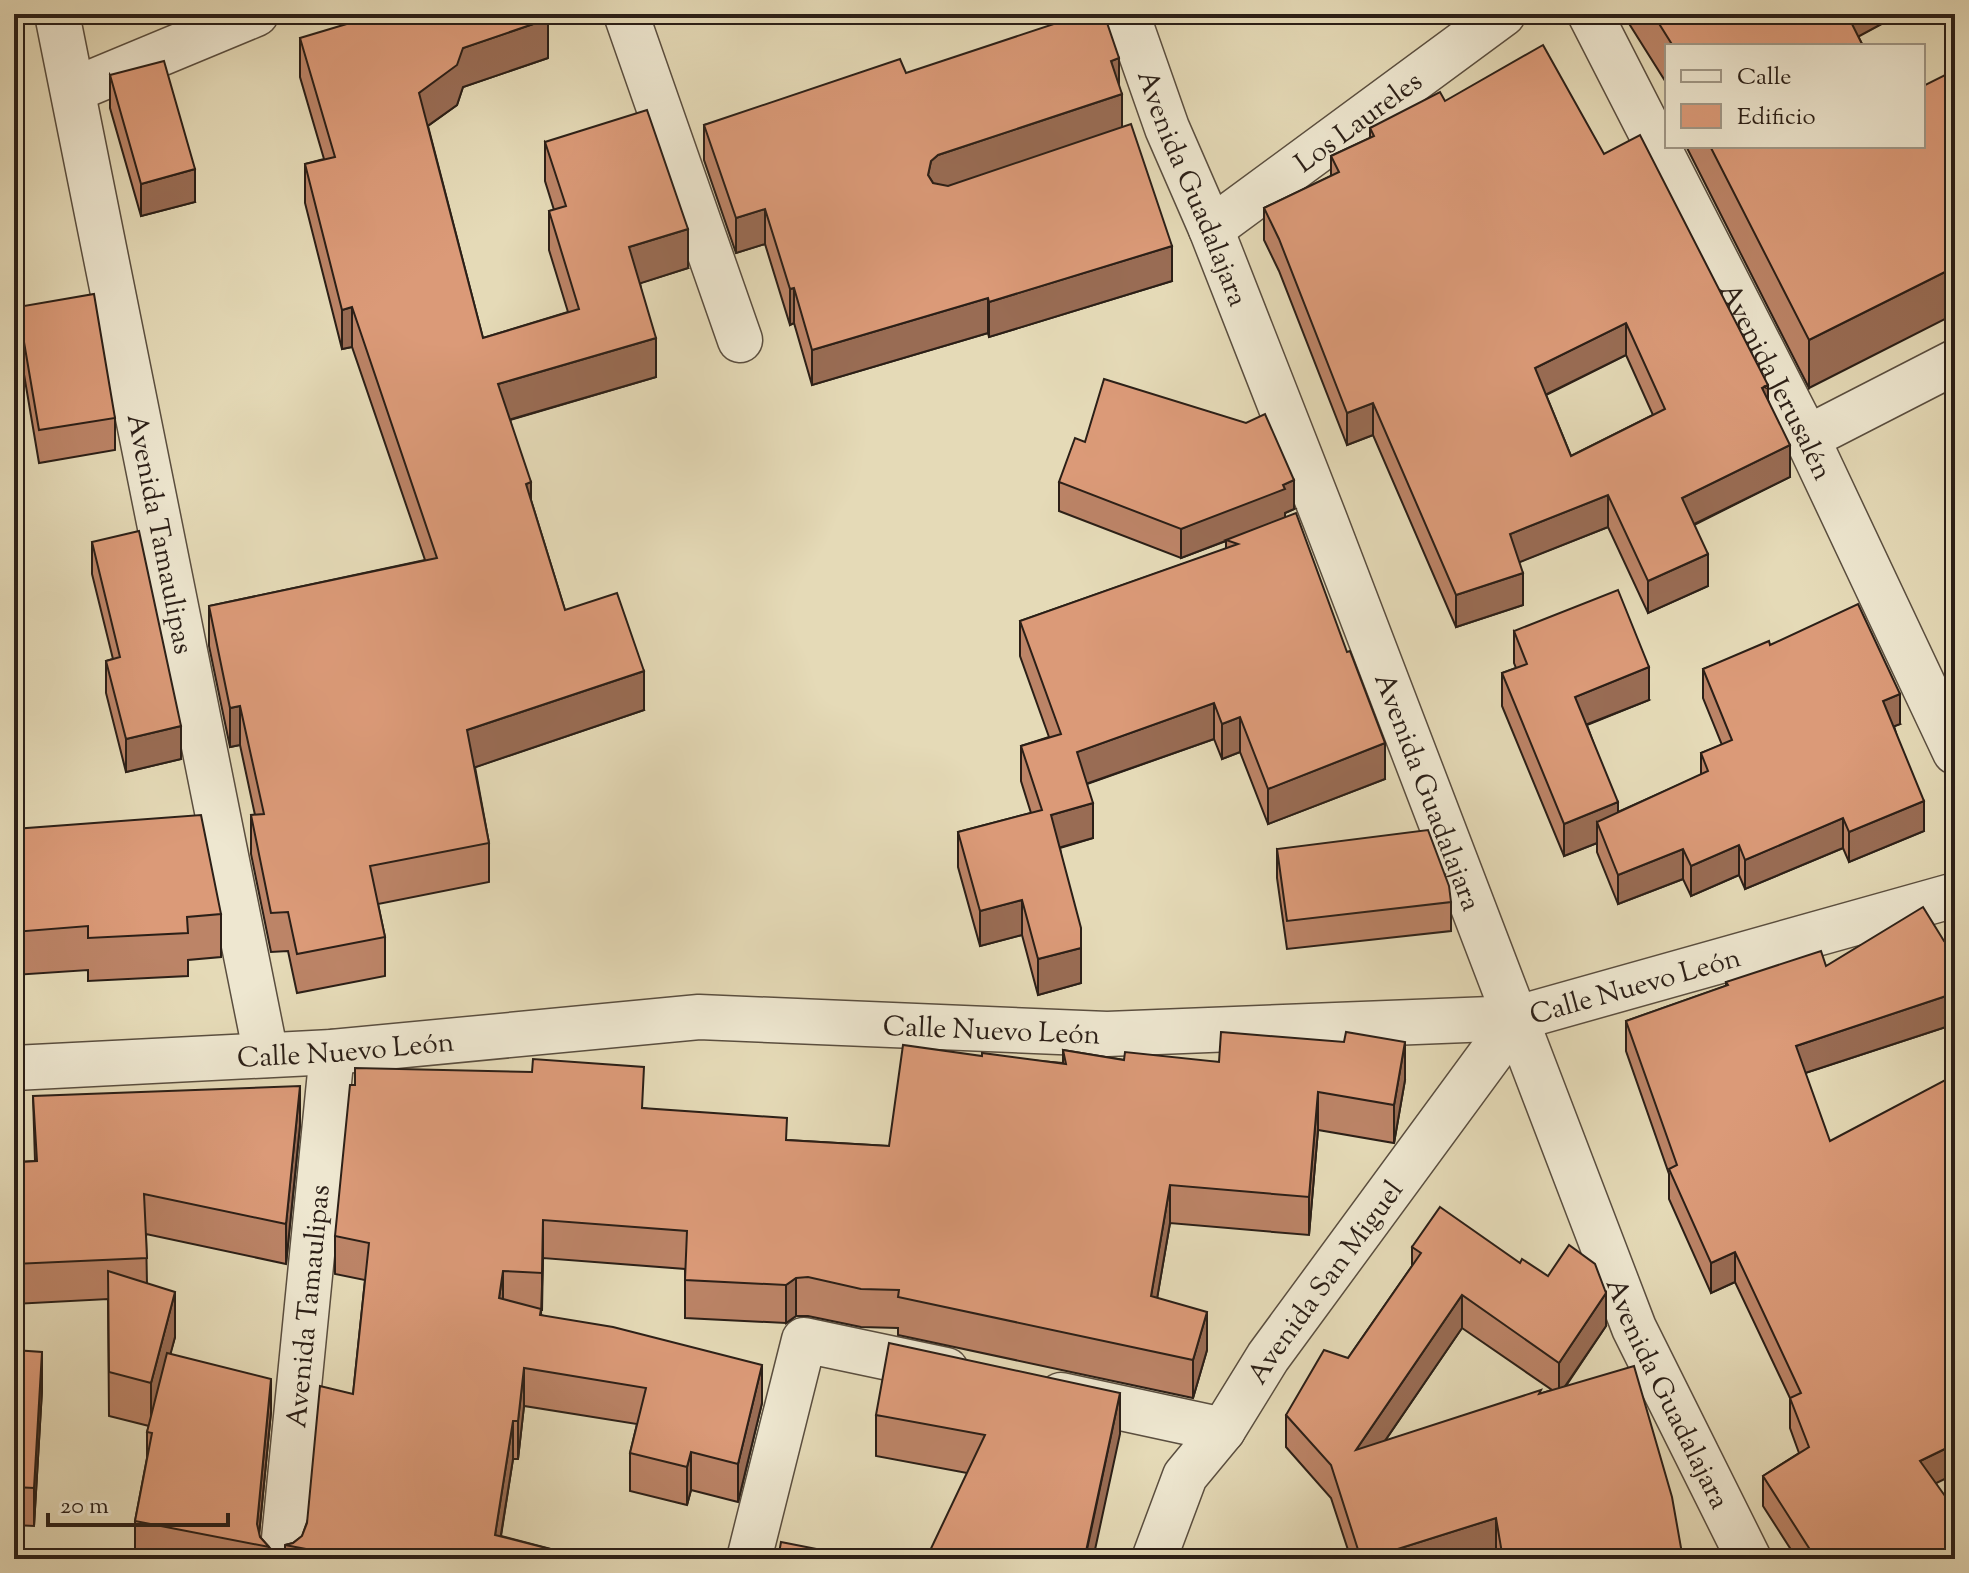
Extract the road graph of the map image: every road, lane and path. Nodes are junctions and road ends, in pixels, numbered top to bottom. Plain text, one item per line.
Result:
1 (57, 14) edge
2 (256, 14) edge
3 (626, 14) edge
4 (1127, 14) edge
5 (1503, 14) edge
6 (1590, 14) edge
7 (73, 90) junction
8 (1211, 229) junction
9 (740, 340) dead end
10 (1955, 362) edge
11 (1807, 438) junction
12 (1955, 752) edge
13 (1955, 895) edge
14 (1517, 1018) junction
15 (332, 1052) junction
16 (266, 1055) junction
17 (14, 1068) edge
18 (1223, 1430) junction
19 (282, 1559) edge
20 (749, 1559) edge
21 (1154, 1559) edge
22 (1749, 1559) edge

1 - 7 street, Avenida Tamaulipas
2 - 7 street
3 - 9 street
4 - 8 street, Avenida Guadalajara
5 - 8 street, Los Laureles
6 - 11 street, Avenida Jerusalén
7 - 16 street, Avenida Tamaulipas
8 - 14 street, Avenida Guadalajara
10 - 11 street
11 - 12 street, Avenida Jerusalén
13 - 14 street, Calle Nuevo León
14 - 15 street, Calle Nuevo León
14 - 18 street, Avenida San Miguel
14 - 22 street, Avenida Guadalajara
15 - 16 street, Calle Nuevo León
15 - 19 street, Avenida Tamaulipas
16 - 17 street, Calle Nuevo León
18 - 20 street
18 - 21 street, Avenida San Miguel

